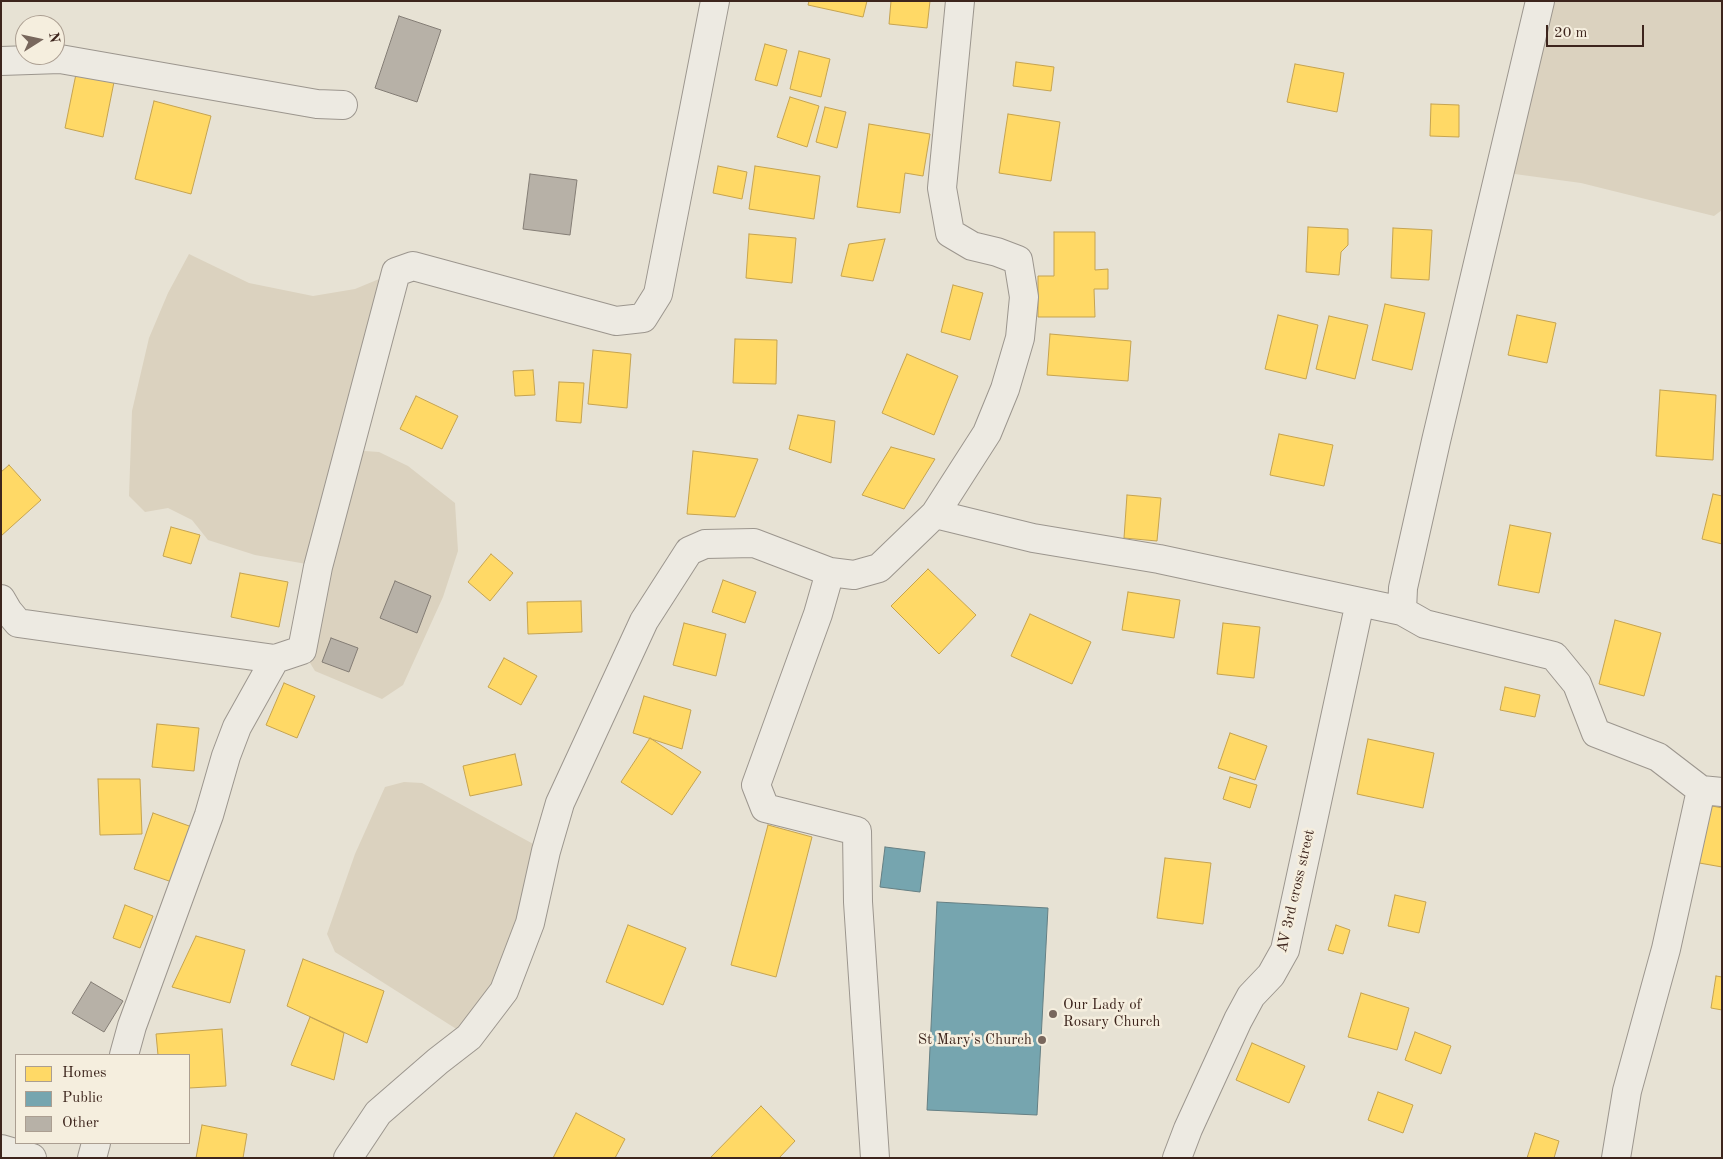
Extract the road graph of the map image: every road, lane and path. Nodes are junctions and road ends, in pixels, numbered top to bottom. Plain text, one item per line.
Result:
1 (716, 1) edge
2 (960, 1) edge
3 (1540, 1) edge
4 (1, 61) edge
5 (342, 105) dead end
6 (935, 514) junction
7 (830, 572) junction
8 (1, 599) edge
9 (1360, 602) junction
10 (1402, 611) junction
11 (275, 659) junction
12 (1712, 791) edge
13 (124, 1054) edge
14 (96, 1144) edge
15 (1, 1149) edge
16 (32, 1158) edge
17 (92, 1158) edge
18 (348, 1158) edge
19 (875, 1158) edge
20 (1177, 1158) edge
21 (1616, 1158) edge

1 - 11 street
2 - 6 street
3 - 10 street
4 - 5 street
6 - 7 street
6 - 9 street
7 - 18 street
7 - 19 street
8 - 11 street
9 - 10 street
9 - 20 street, AV 3rd cross street
10 - 12 street
11 - 13 street
12 - 21 street
14 - 17 street
15 - 16 street

